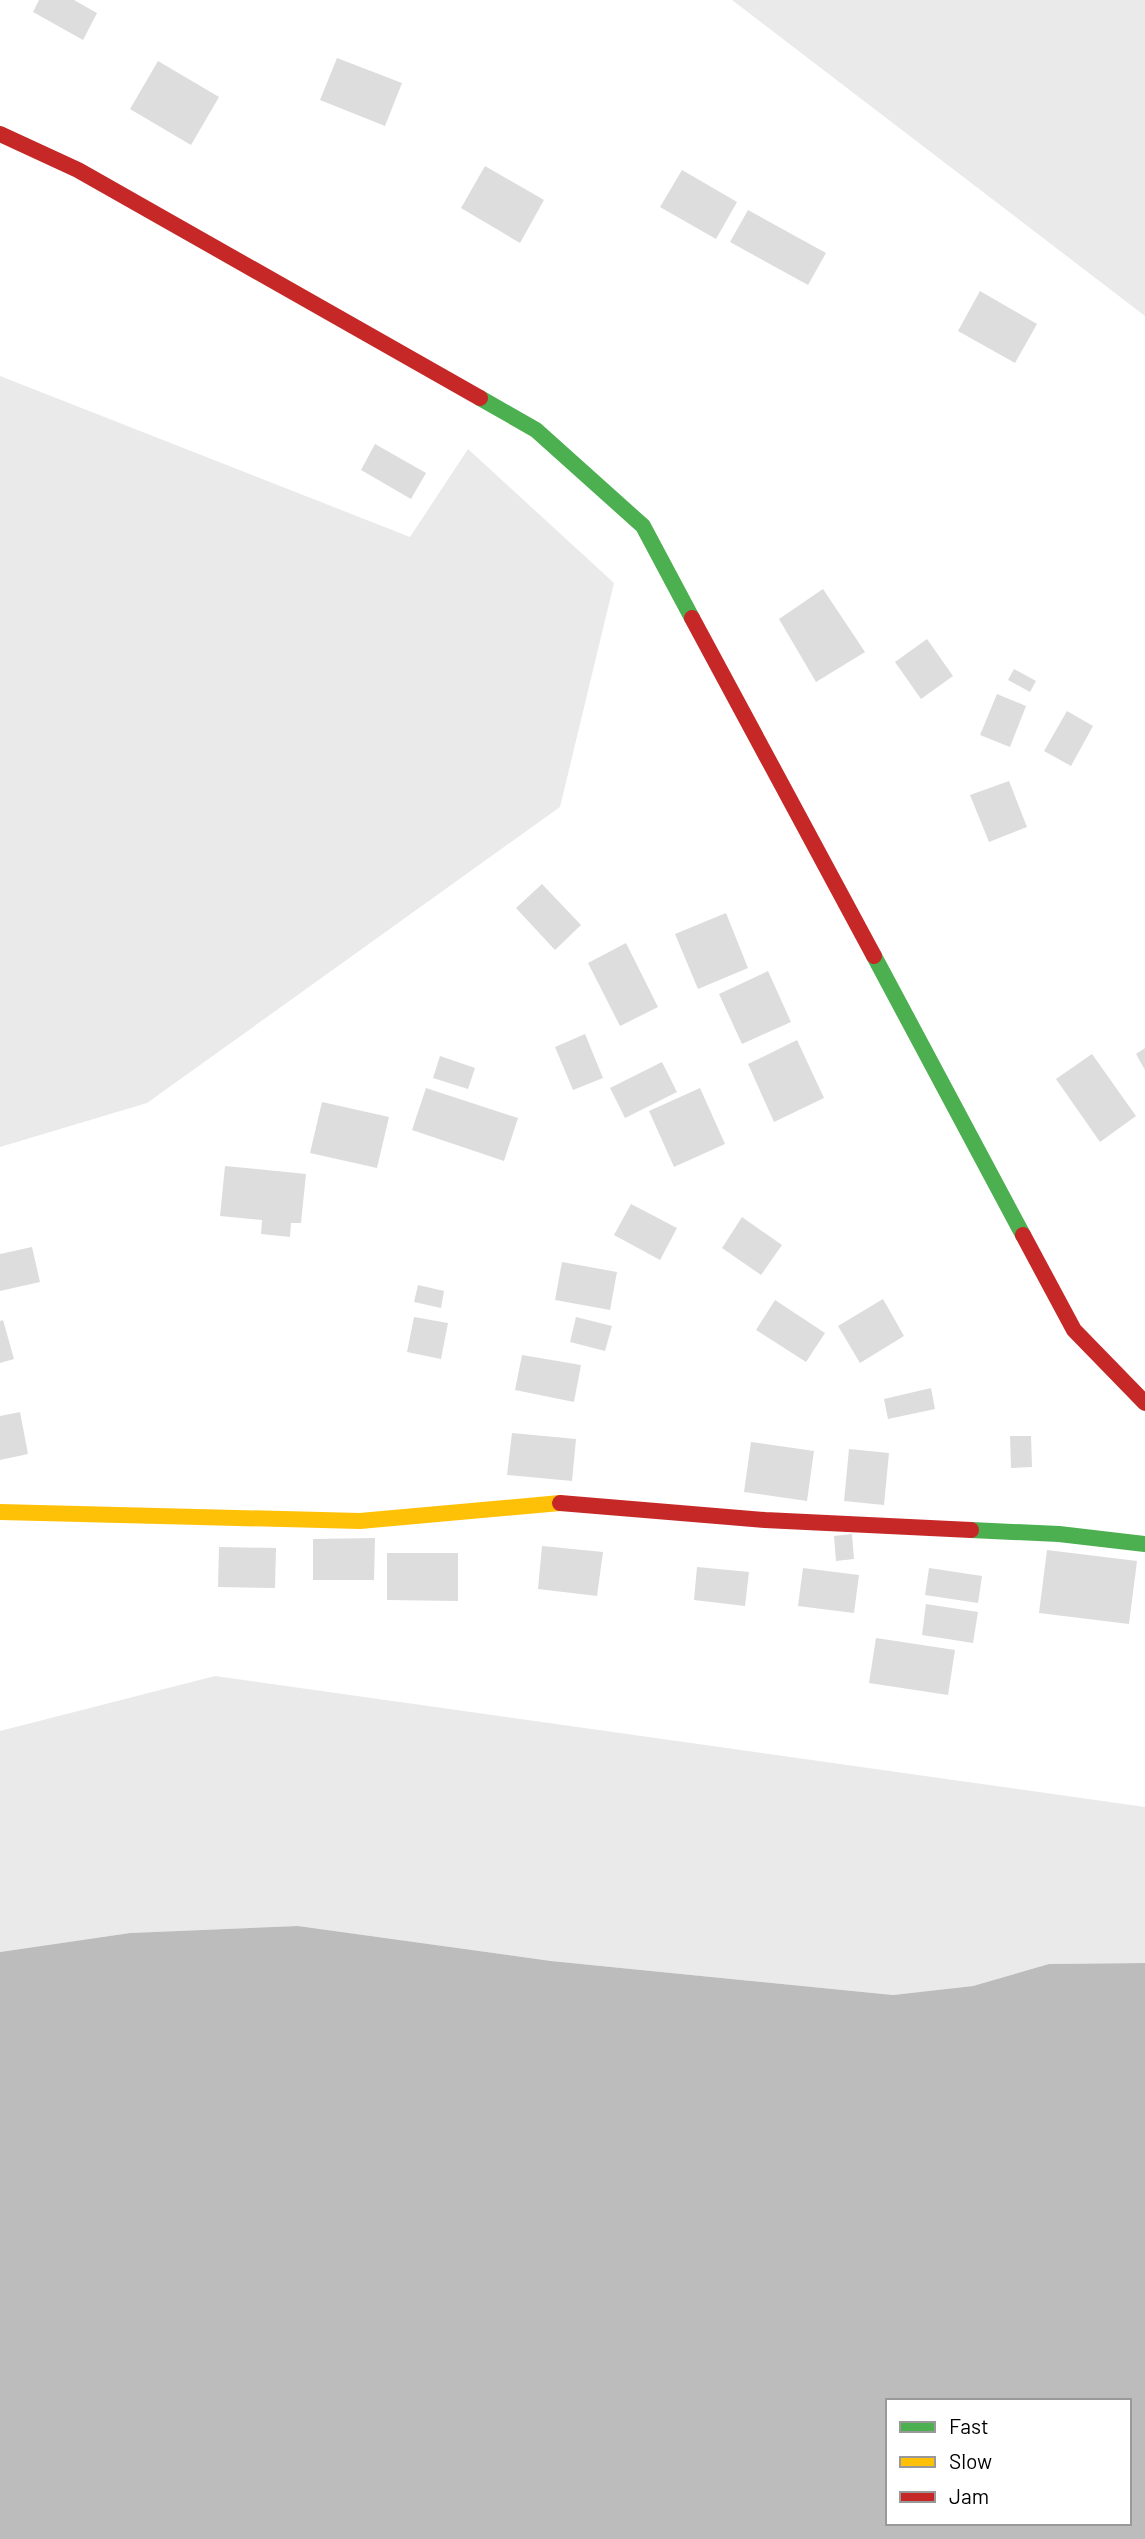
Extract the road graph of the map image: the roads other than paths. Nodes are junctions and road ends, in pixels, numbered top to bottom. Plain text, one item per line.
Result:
1 (0, 134) edge
2 (1145, 1403) edge
3 (0, 1512) edge
4 (1145, 1544) edge

1 - 2 street
3 - 4 street

